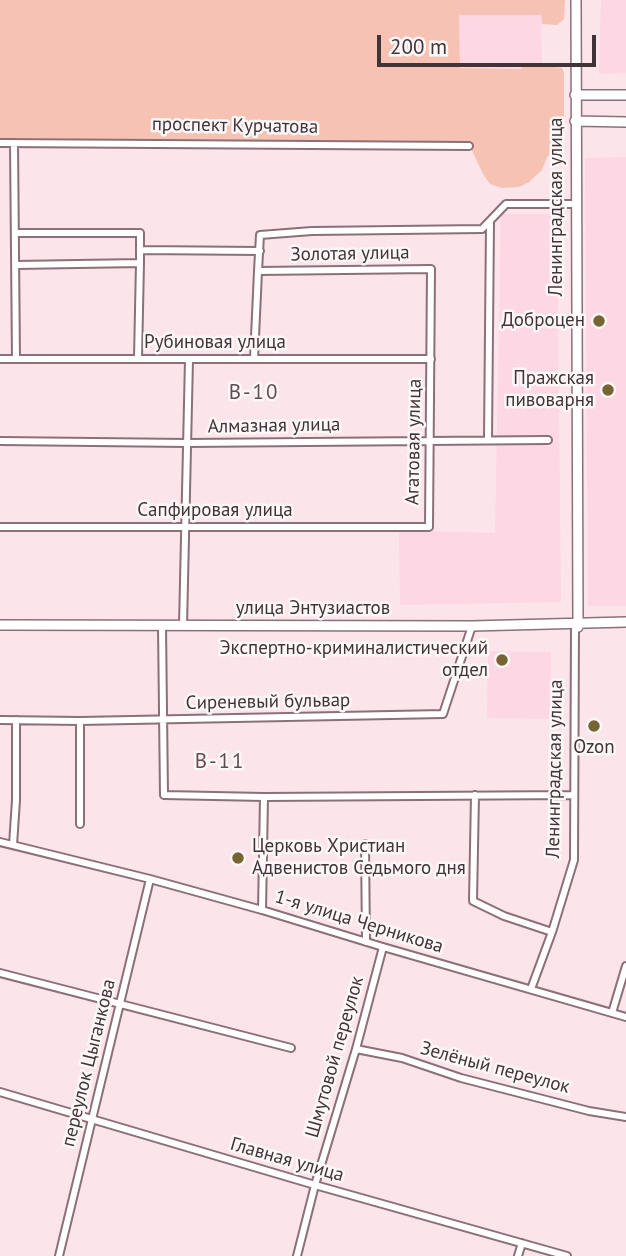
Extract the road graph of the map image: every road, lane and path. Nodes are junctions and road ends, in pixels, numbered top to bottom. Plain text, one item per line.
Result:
1 (575, 0) edge
2 (575, 95) junction
3 (626, 95) edge
4 (576, 121) junction
5 (626, 122) edge
6 (0, 143) edge
7 (14, 143) junction
8 (469, 146) dead end
9 (574, 204) junction
10 (490, 223) junction
11 (15, 233) junction
12 (140, 250) junction
13 (260, 251) junction
14 (140, 263) junction
15 (16, 265) junction
16 (258, 271) junction
17 (138, 358) junction
18 (0, 359) edge
19 (16, 359) junction
20 (189, 359) junction
21 (254, 359) junction
22 (431, 359) junction
23 (429, 439) junction
24 (488, 439) junction
25 (548, 440) dead end
26 (0, 441) edge
27 (187, 443) junction
28 (184, 526) junction
29 (0, 527) edge
30 (429, 527) joint
31 (626, 624) edge
32 (0, 625) edge
33 (162, 626) junction
34 (183, 626) junction
35 (472, 626) junction
36 (576, 626) junction
37 (164, 719) junction
38 (0, 720) edge
39 (16, 720) junction
40 (80, 721) junction
41 (475, 795) junction
42 (573, 795) junction
43 (264, 797) junction
44 (80, 824) dead end
45 (0, 842) edge
46 (365, 844) dead end
47 (13, 845) junction
48 (150, 878) junction
49 (262, 910) junction
50 (552, 932) junction
51 (366, 942) junction
52 (383, 947) junction
53 (626, 966) edge
54 (0, 973) edge
55 (531, 989) junction
56 (120, 1004) junction
57 (612, 1013) junction
58 (626, 1017) edge
59 (291, 1048) dead end
60 (356, 1049) junction
61 (0, 1092) edge
62 (626, 1117) edge
63 (91, 1118) junction
64 (314, 1185) junction
65 (522, 1243) junction
66 (59, 1256) edge
67 (297, 1256) edge
68 (518, 1256) edge
69 (567, 1256) edge

1 - 2 street, Ленинградская улица
2 - 3 street
2 - 4 street, Ленинградская улица
4 - 5 street
4 - 9 street, Ленинградская улица
4 - 36 street
6 - 7 street, проспект Курчатова
7 - 8 street, проспект Курчатова
7 - 11 street
9 - 10 street
9 - 36 street, Ленинградская улица
10 - 13 street
10 - 24 street
11 - 12 street
11 - 15 street
12 - 13 street
12 - 14 street
13 - 16 street
14 - 15 street
14 - 17 street
15 - 19 street
16 - 21 street
16 - 22 street, Золотая улица
17 - 19 street, Рубиновая улица
17 - 20 street, Рубиновая улица
18 - 19 street, Рубиновая улица
20 - 21 street, Рубиновая улица
20 - 27 street
21 - 22 street, Рубиновая улица
22 - 23 street, Агатовая улица
23 - 24 street, Алмазная улица
23 - 27 street, Алмазная улица
23 - 30 street, Агатовая улица
24 - 25 street, Алмазная улица
26 - 27 street, Алмазная улица
27 - 28 street
28 - 29 street, Сапфировая улица
28 - 30 street, Сапфировая улица
28 - 34 street
31 - 36 street, улица Энтузиастов
32 - 33 street, улица Энтузиастов
33 - 34 street, улица Энтузиастов
33 - 37 street
34 - 35 street, улица Энтузиастов
35 - 36 street, улица Энтузиастов
35 - 37 street, Сиреневый бульвар
36 - 42 street, Ленинградская улица
37 - 40 street, Сиреневый бульвар
37 - 43 street
38 - 39 street, Сиреневый бульвар
39 - 40 street, Сиреневый бульвар
39 - 47 street
40 - 44 street
41 - 42 street
41 - 43 street
41 - 50 street
42 - 50 street, Ленинградская улица
43 - 49 street
45 - 47 street, 1-я улица Черникова
46 - 51 street
47 - 48 street, 1-я улица Черникова
48 - 49 street, 1-я улица Черникова
48 - 56 street, переулок Цыганкова
49 - 51 street, 1-я улица Черникова
50 - 55 street, Ленинградская улица
51 - 52 street, 1-я улица Черникова
52 - 55 street, 1-я улица Черникова
52 - 60 street, Шмутовой переулок
53 - 57 street
54 - 56 street
55 - 57 street, 1-я улица Черникова
56 - 59 street
56 - 63 street, переулок Цыганкова
57 - 58 street, 1-я улица Черникова
60 - 62 street, Зелёный переулок
60 - 64 street, Шмутовой переулок
61 - 63 street, Главная улица
63 - 64 street, Главная улица
63 - 66 street, переулок Цыганкова
64 - 65 street, Главная улица
64 - 67 street, Шмутовой переулок
65 - 68 street
65 - 69 street, Главная улица

